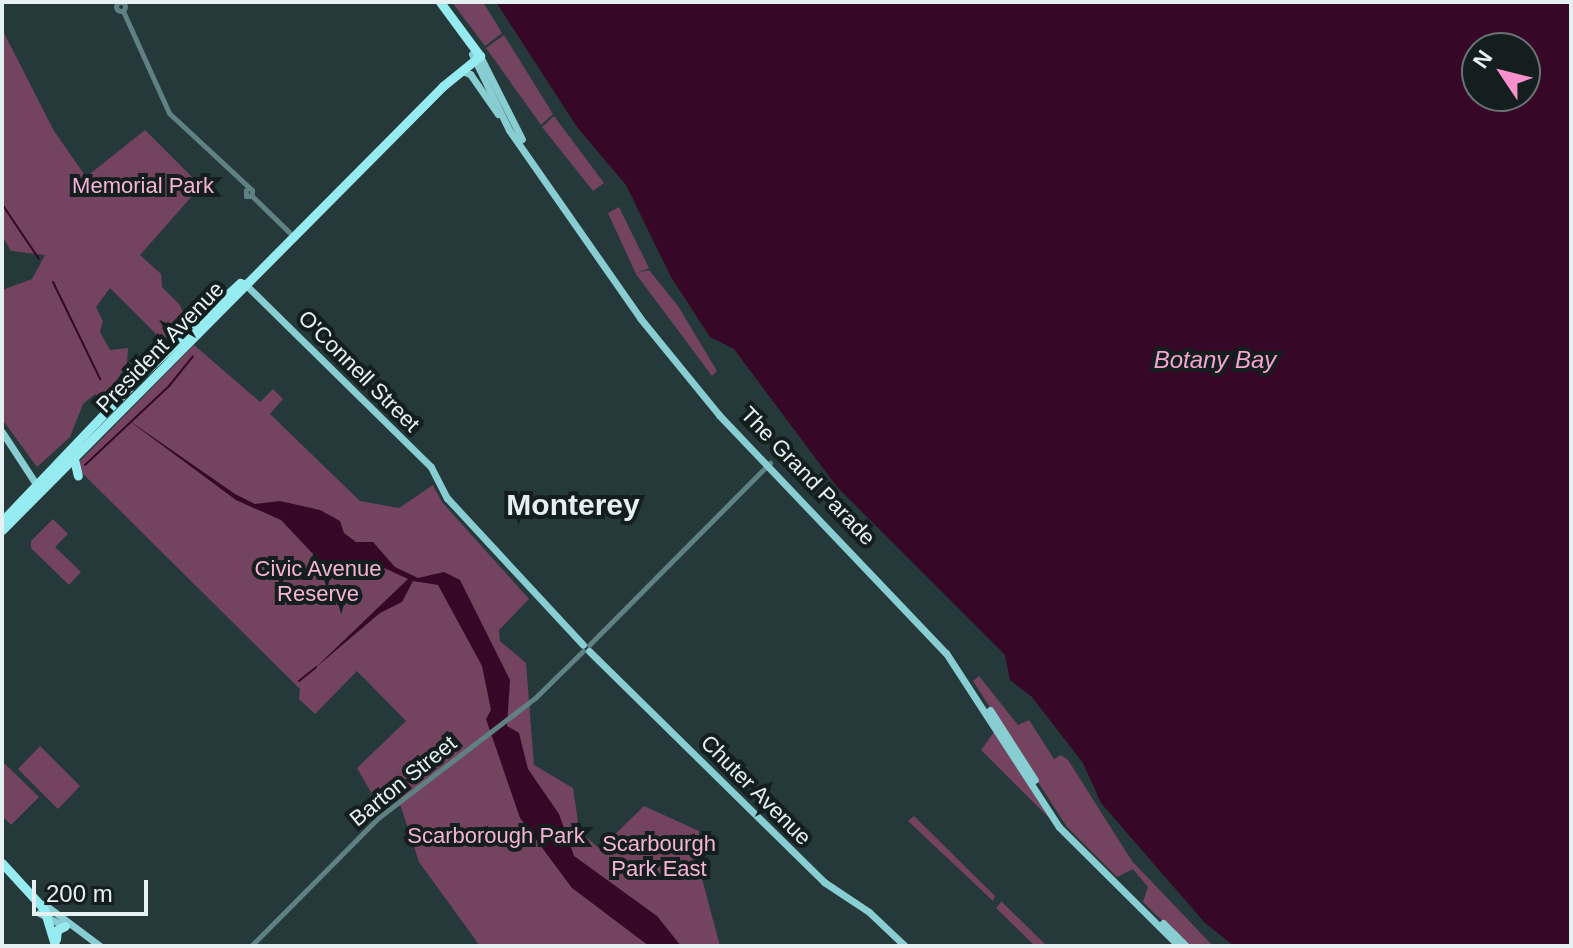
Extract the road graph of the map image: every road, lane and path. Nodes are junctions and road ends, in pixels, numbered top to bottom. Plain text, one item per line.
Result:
1 (432, 2) edge
2 (440, 2) edge
3 (119, 3) edge
4 (476, 55) junction
5 (462, 71) junction
6 (443, 86) junction
7 (503, 118) junction
8 (294, 237) junction
9 (244, 283) junction
10 (2, 432) edge
11 (76, 457) junction
12 (768, 464) junction
13 (78, 476) dead end
14 (38, 484) junction
15 (443, 491) joint
16 (36, 496) junction
17 (2, 521) edge
18 (2, 530) edge
19 (586, 648) junction
20 (2, 863) edge
21 (2, 871) edge
22 (19, 881) junction
23 (44, 915) junction
24 (65, 926) junction
25 (80, 933) junction
26 (53, 946) edge
27 (100, 946) edge
28 (251, 946) edge
29 (905, 946) edge
30 (1179, 946) edge
31 (1186, 946) edge

1 - 4 highway, The Grand Parade
2 - 4 highway, The Grand Parade
3 - 8 street
4 - 5 highway, President Avenue
4 - 6 highway, President Avenue
4 - 7 main road, The Grand Parade
4 - 12 main road, The Grand Parade
5 - 6 highway, President Avenue
5 - 7 main road
6 - 8 highway, President Avenue
7 - 12 main road, The Grand Parade
8 - 9 highway, President Avenue
9 - 11 highway, President Avenue
9 - 14 highway, President Avenue
9 - 15 main road, O'Connell Street
10 - 14 main road
11 - 13 highway
11 - 16 highway, President Avenue
12 - 19 street, Barton Street
12 - 30 main road, The Grand Parade
12 - 31 main road, The Grand Parade
14 - 16 main road
14 - 17 highway, President Avenue
15 - 19 main road, Chuter Avenue
16 - 18 highway, President Avenue
19 - 28 street, Barton Street
19 - 29 main road, Chuter Avenue
20 - 22 highway
21 - 23 highway
22 - 23 highway
22 - 25 main road
23 - 24 main road
23 - 26 highway
24 - 25 main road
24 - 26 highway
25 - 27 main road

